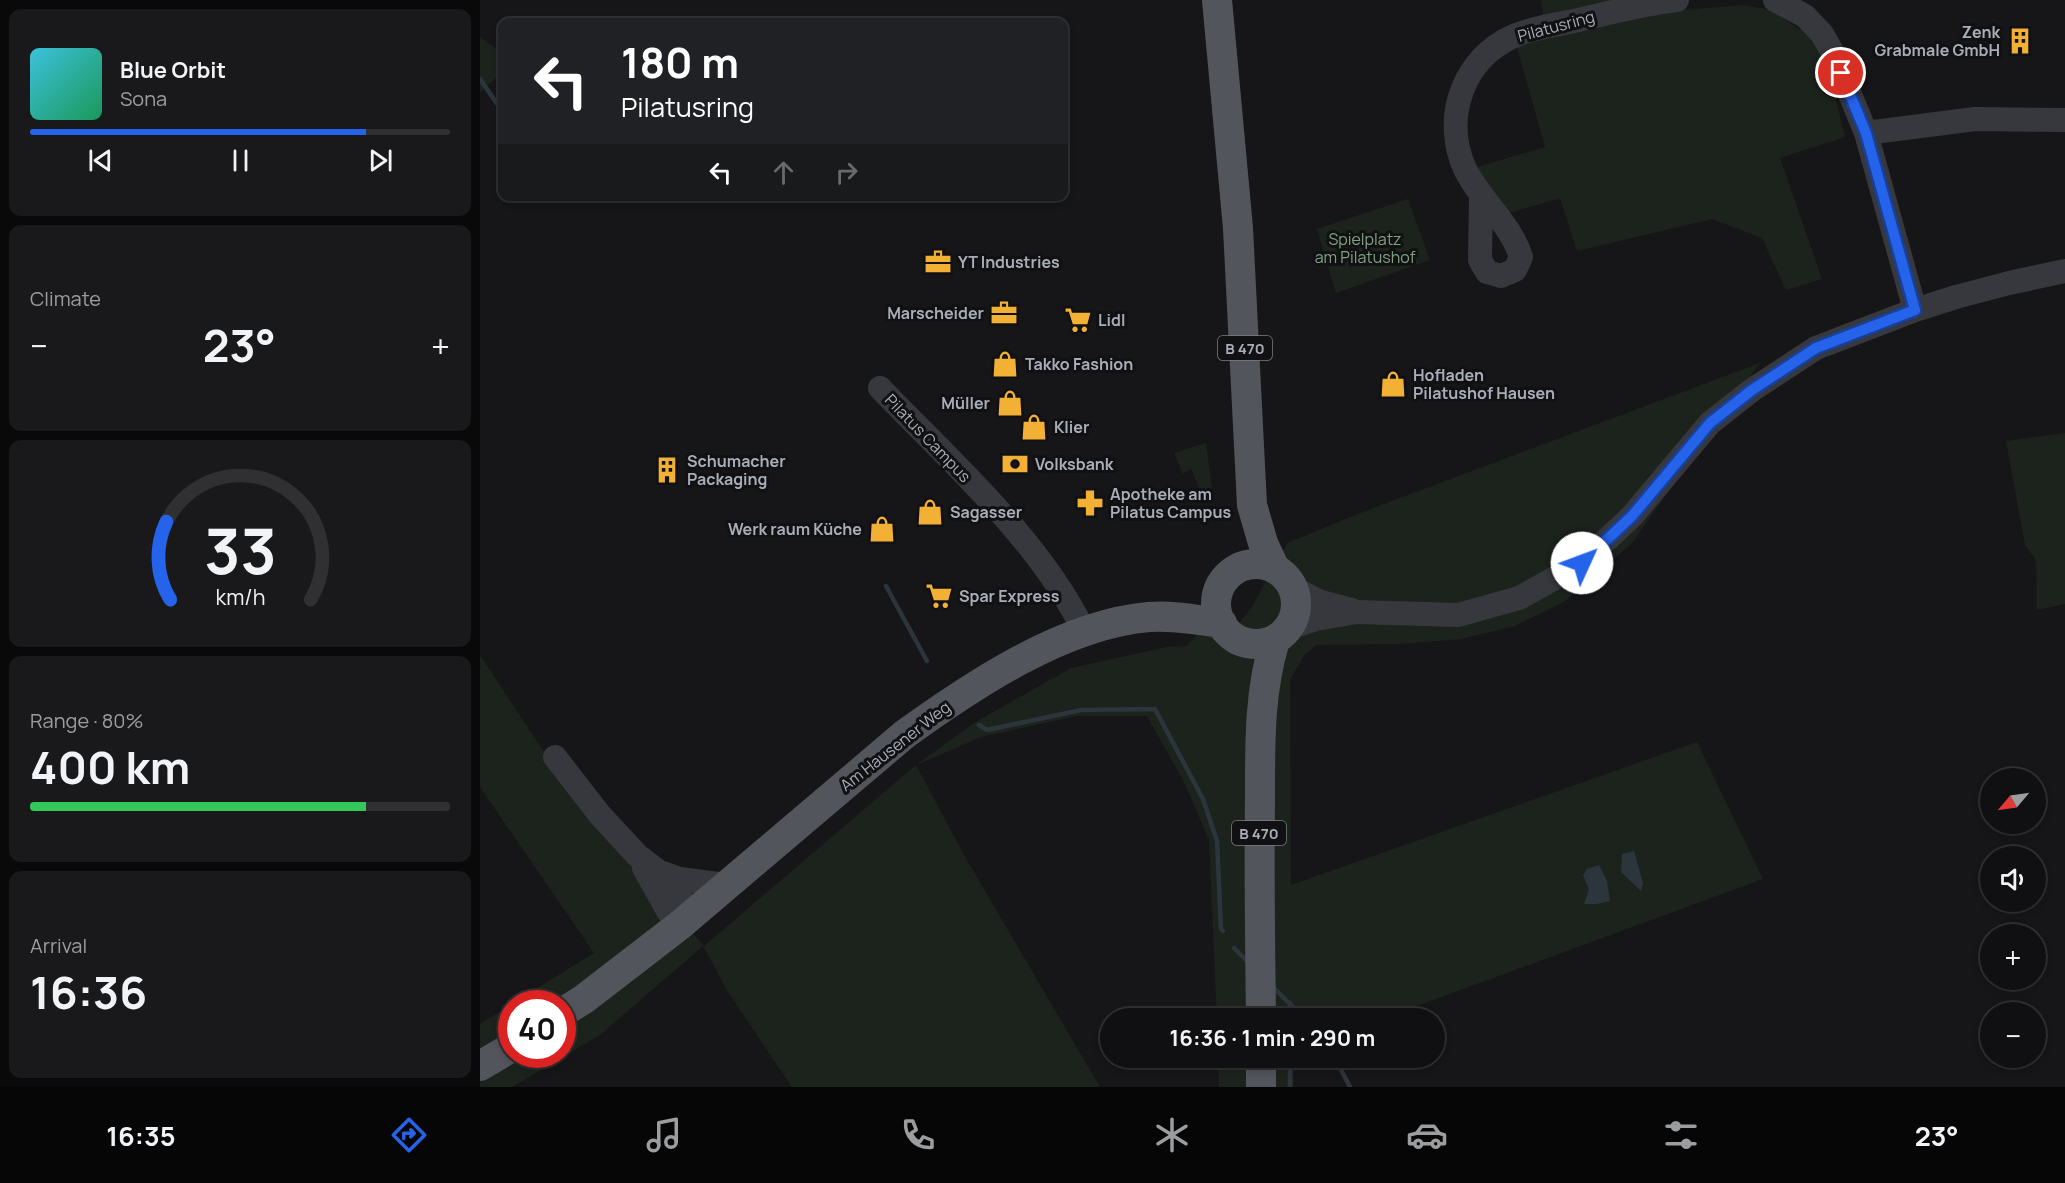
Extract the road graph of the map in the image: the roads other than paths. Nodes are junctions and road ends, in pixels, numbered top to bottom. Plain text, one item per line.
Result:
1 (1216, 0) edge
2 (1677, 0) edge
3 (1775, 0) edge
4 (2065, 120) edge
5 (1866, 133) junction
6 (1481, 196) dead end
7 (2065, 271) edge
8 (1915, 310) junction
9 (880, 388) dead end
10 (1252, 505) junction
11 (1229, 579) junction
12 (1284, 579) junction
13 (1357, 612) junction
14 (1151, 617) junction
15 (1083, 631) junction
16 (1232, 632) junction
17 (1281, 634) junction
18 (1261, 714) junction
19 (555, 757) dead end
20 (637, 855) junction
21 (659, 872) junction
22 (725, 885) junction
23 (683, 922) junction
24 (576, 1004) edge
25 (1261, 1008) edge
26 (498, 1055) edge
27 (480, 1066) edge
28 (1261, 1068) edge
29 (1261, 1087) edge

1 - 10 main road, B 470
2 - 6 street, Pilatusring
3 - 5 street
4 - 5 street
5 - 8 street
7 - 8 street
8 - 13 street
9 - 15 street, Pilatus Campus
10 - 11 main road, B 470
10 - 12 main road, B 470
11 - 12 main road
11 - 14 main road
11 - 16 main road
12 - 13 street
12 - 17 main road
13 - 17 street
14 - 15 main road, Am Hausener Weg
14 - 16 main road
15 - 22 main road, Am Hausener Weg
16 - 17 main road
16 - 18 main road, B 470
17 - 18 main road, B 470
18 - 25 main road, B 470
19 - 20 street
20 - 21 street
20 - 23 street
21 - 22 street
21 - 23 street
22 - 23 main road, Am Hausener Weg
23 - 24 main road, Am Hausener Weg
26 - 27 main road
28 - 29 main road

